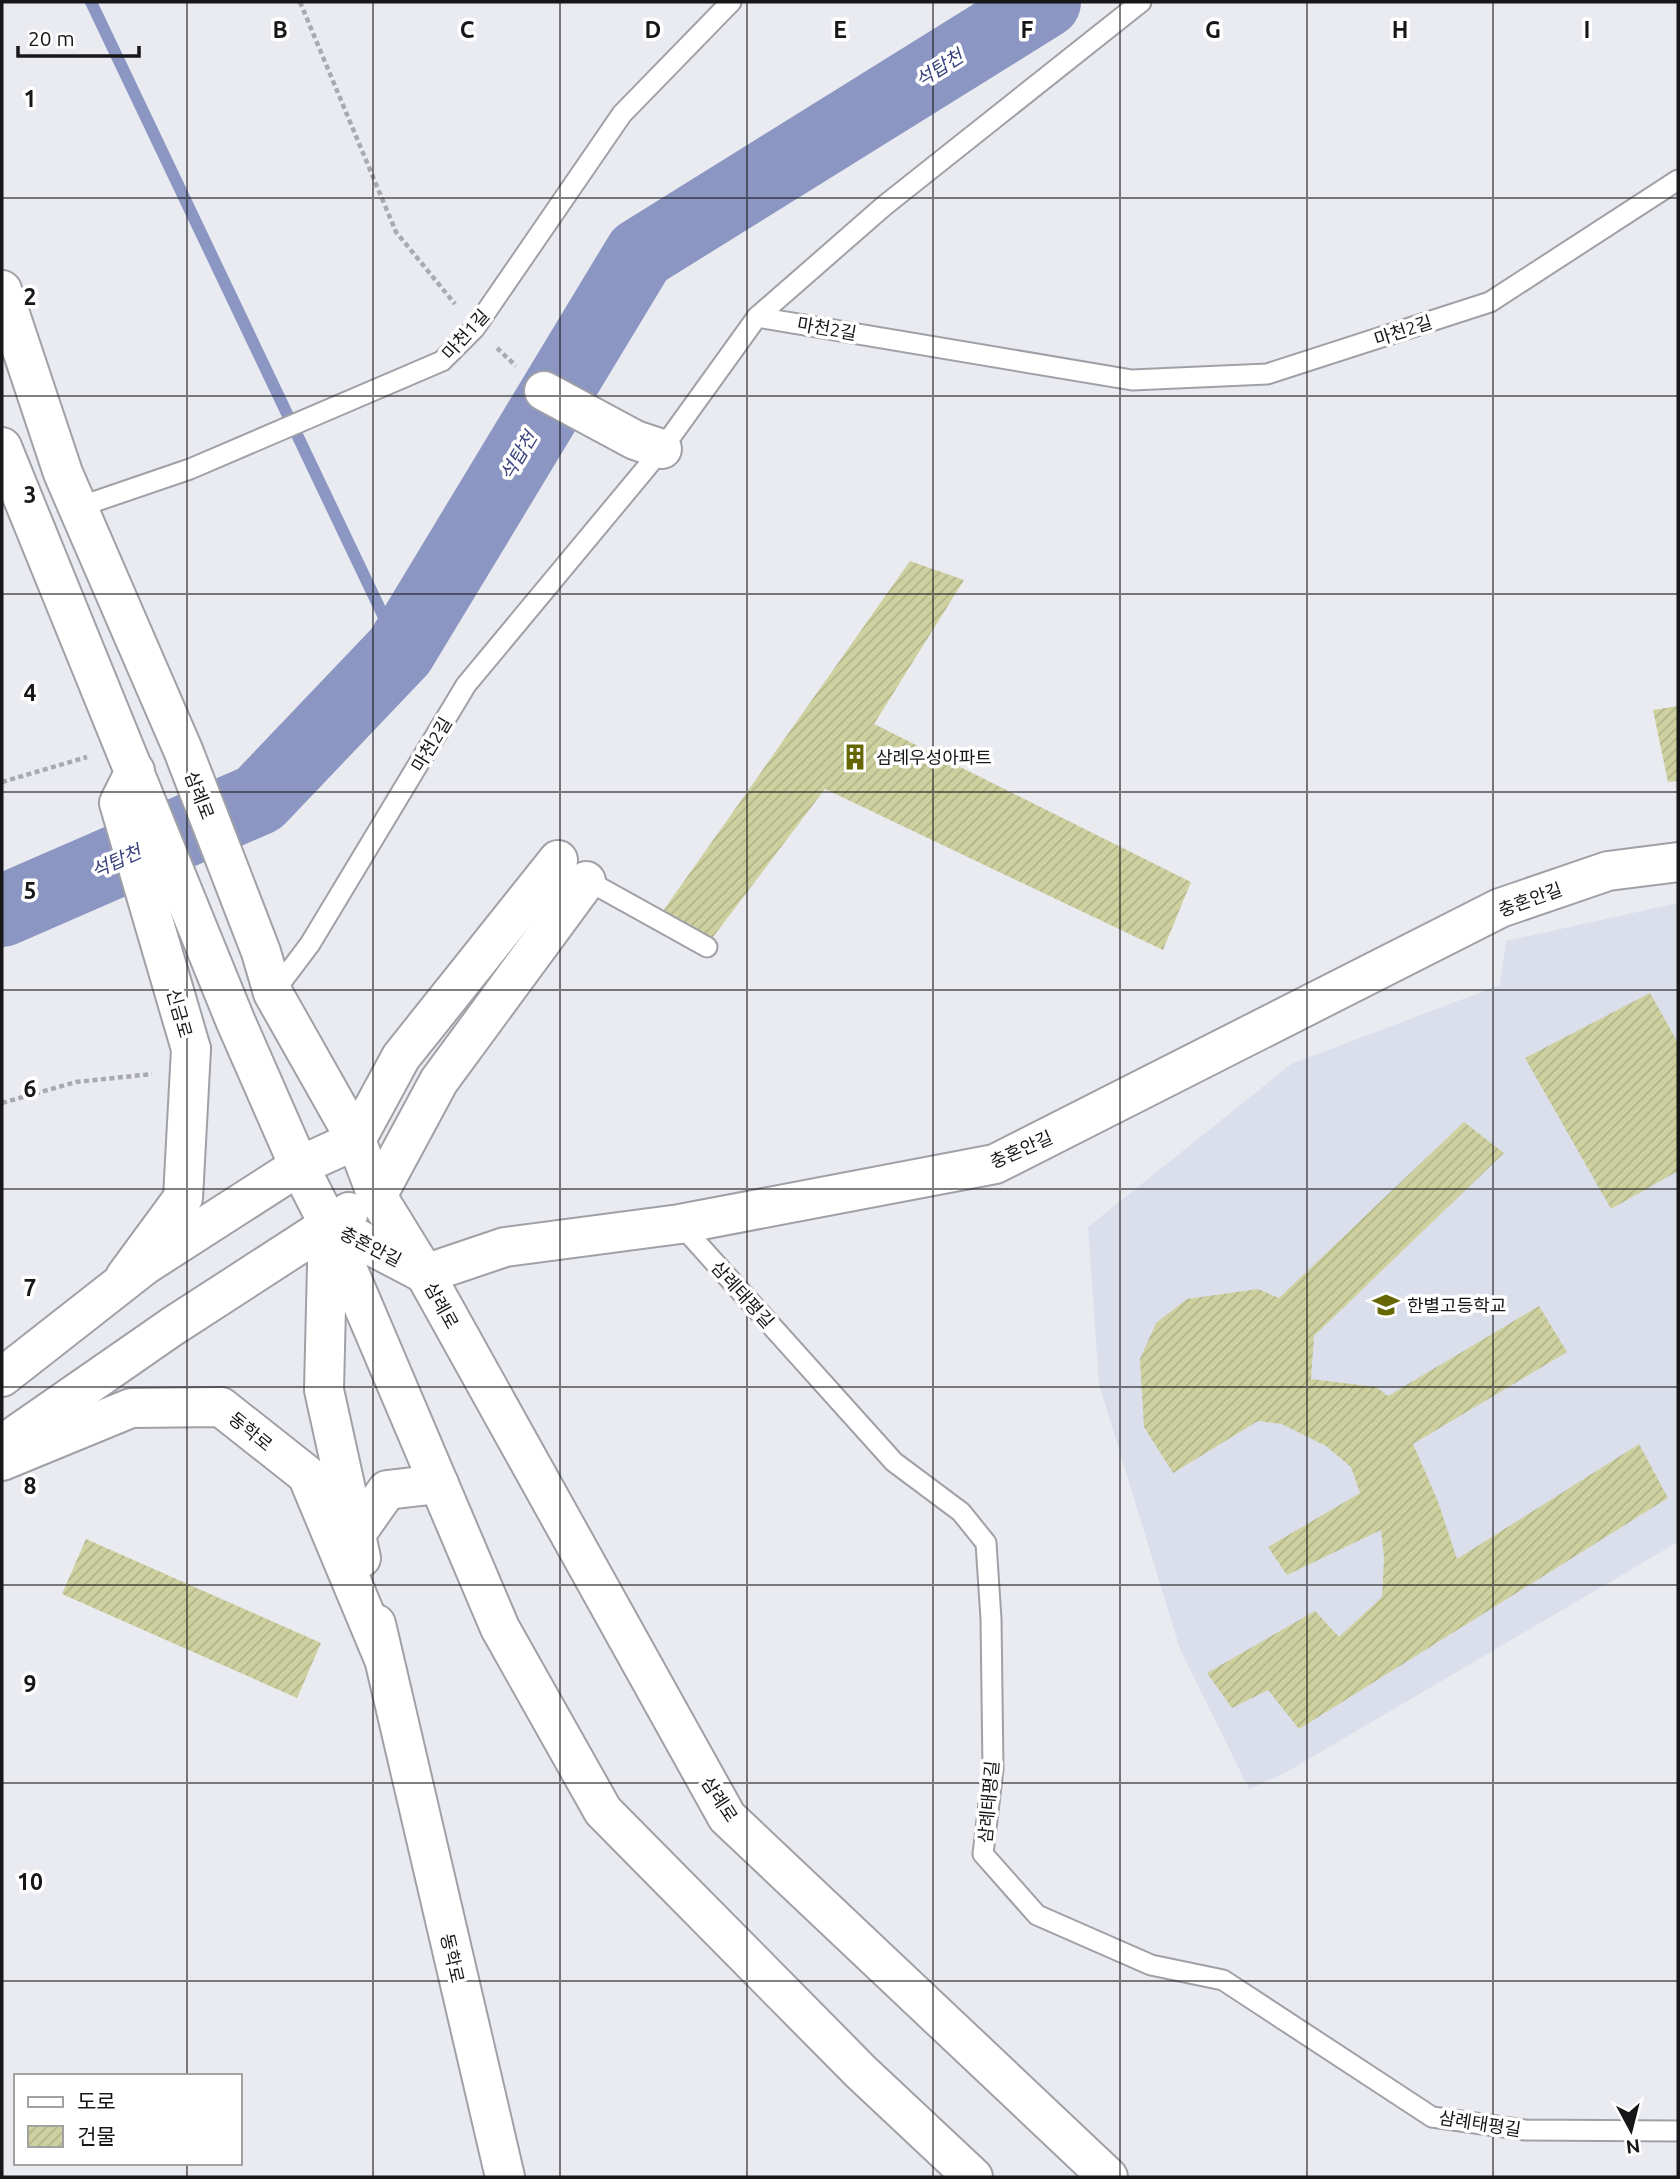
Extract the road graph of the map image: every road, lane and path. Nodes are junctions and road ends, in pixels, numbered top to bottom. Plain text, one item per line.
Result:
1 (300, 2) edge
2 (731, 2) edge
3 (1141, 2) edge
4 (1678, 180) edge
5 (2, 290) edge
6 (757, 317) junction
7 (475, 328) junction
8 (544, 391) joint
9 (648, 445) junction
10 (2, 447) edge
11 (79, 507) junction
12 (129, 776) junction
13 (2, 782) edge
14 (1678, 862) edge
15 (572, 871) junction
16 (707, 947) dead end
17 (273, 993) junction
18 (191, 1060) junction
19 (2, 1103) edge
20 (356, 1140) junction
21 (299, 1166) junction
22 (377, 1196) junction
23 (328, 1223) junction
24 (680, 1224) junction
25 (425, 1274) junction
26 (118, 1286) junction
27 (2, 1377) edge
28 (2, 1445) edge
29 (2, 1461) edge
30 (439, 1484) junction
31 (356, 1534) junction
32 (383, 1657) junction
33 (1678, 2131) edge
34 (505, 2177) edge
35 (973, 2177) edge
36 (1108, 2177) edge

1 - 7 path
2 - 7 lane, 마천1길
3 - 6 lane
4 - 6 lane, 마천2길
5 - 11 street, 삼례로
6 - 9 lane, 마천2길
7 - 8 path
7 - 11 lane, 마천1길
8 - 9 street
9 - 17 lane, 마천2길
10 - 12 street
11 - 17 street, 삼례로
12 - 13 path
12 - 18 street, 신금로
12 - 21 street
14 - 24 street, 충혼안길
15 - 16 lane
15 - 20 street
15 - 22 street
17 - 20 street, 삼례로
18 - 19 path
18 - 26 street, 신금로
20 - 21 street, 신금로
20 - 22 street, 삼례로
21 - 23 street
21 - 26 street, 신금로
22 - 23 street
22 - 25 street, 삼례로
23 - 25 street, 충혼안길
23 - 28 street
23 - 30 street
23 - 31 street, 동학로
24 - 25 street, 충혼안길
24 - 33 lane, 삼례태평길
25 - 36 street, 삼례로
26 - 27 street, 신금로
29 - 32 street, 동학로
30 - 31 street
30 - 35 street
31 - 32 street, 동학로
32 - 34 street, 동학로

